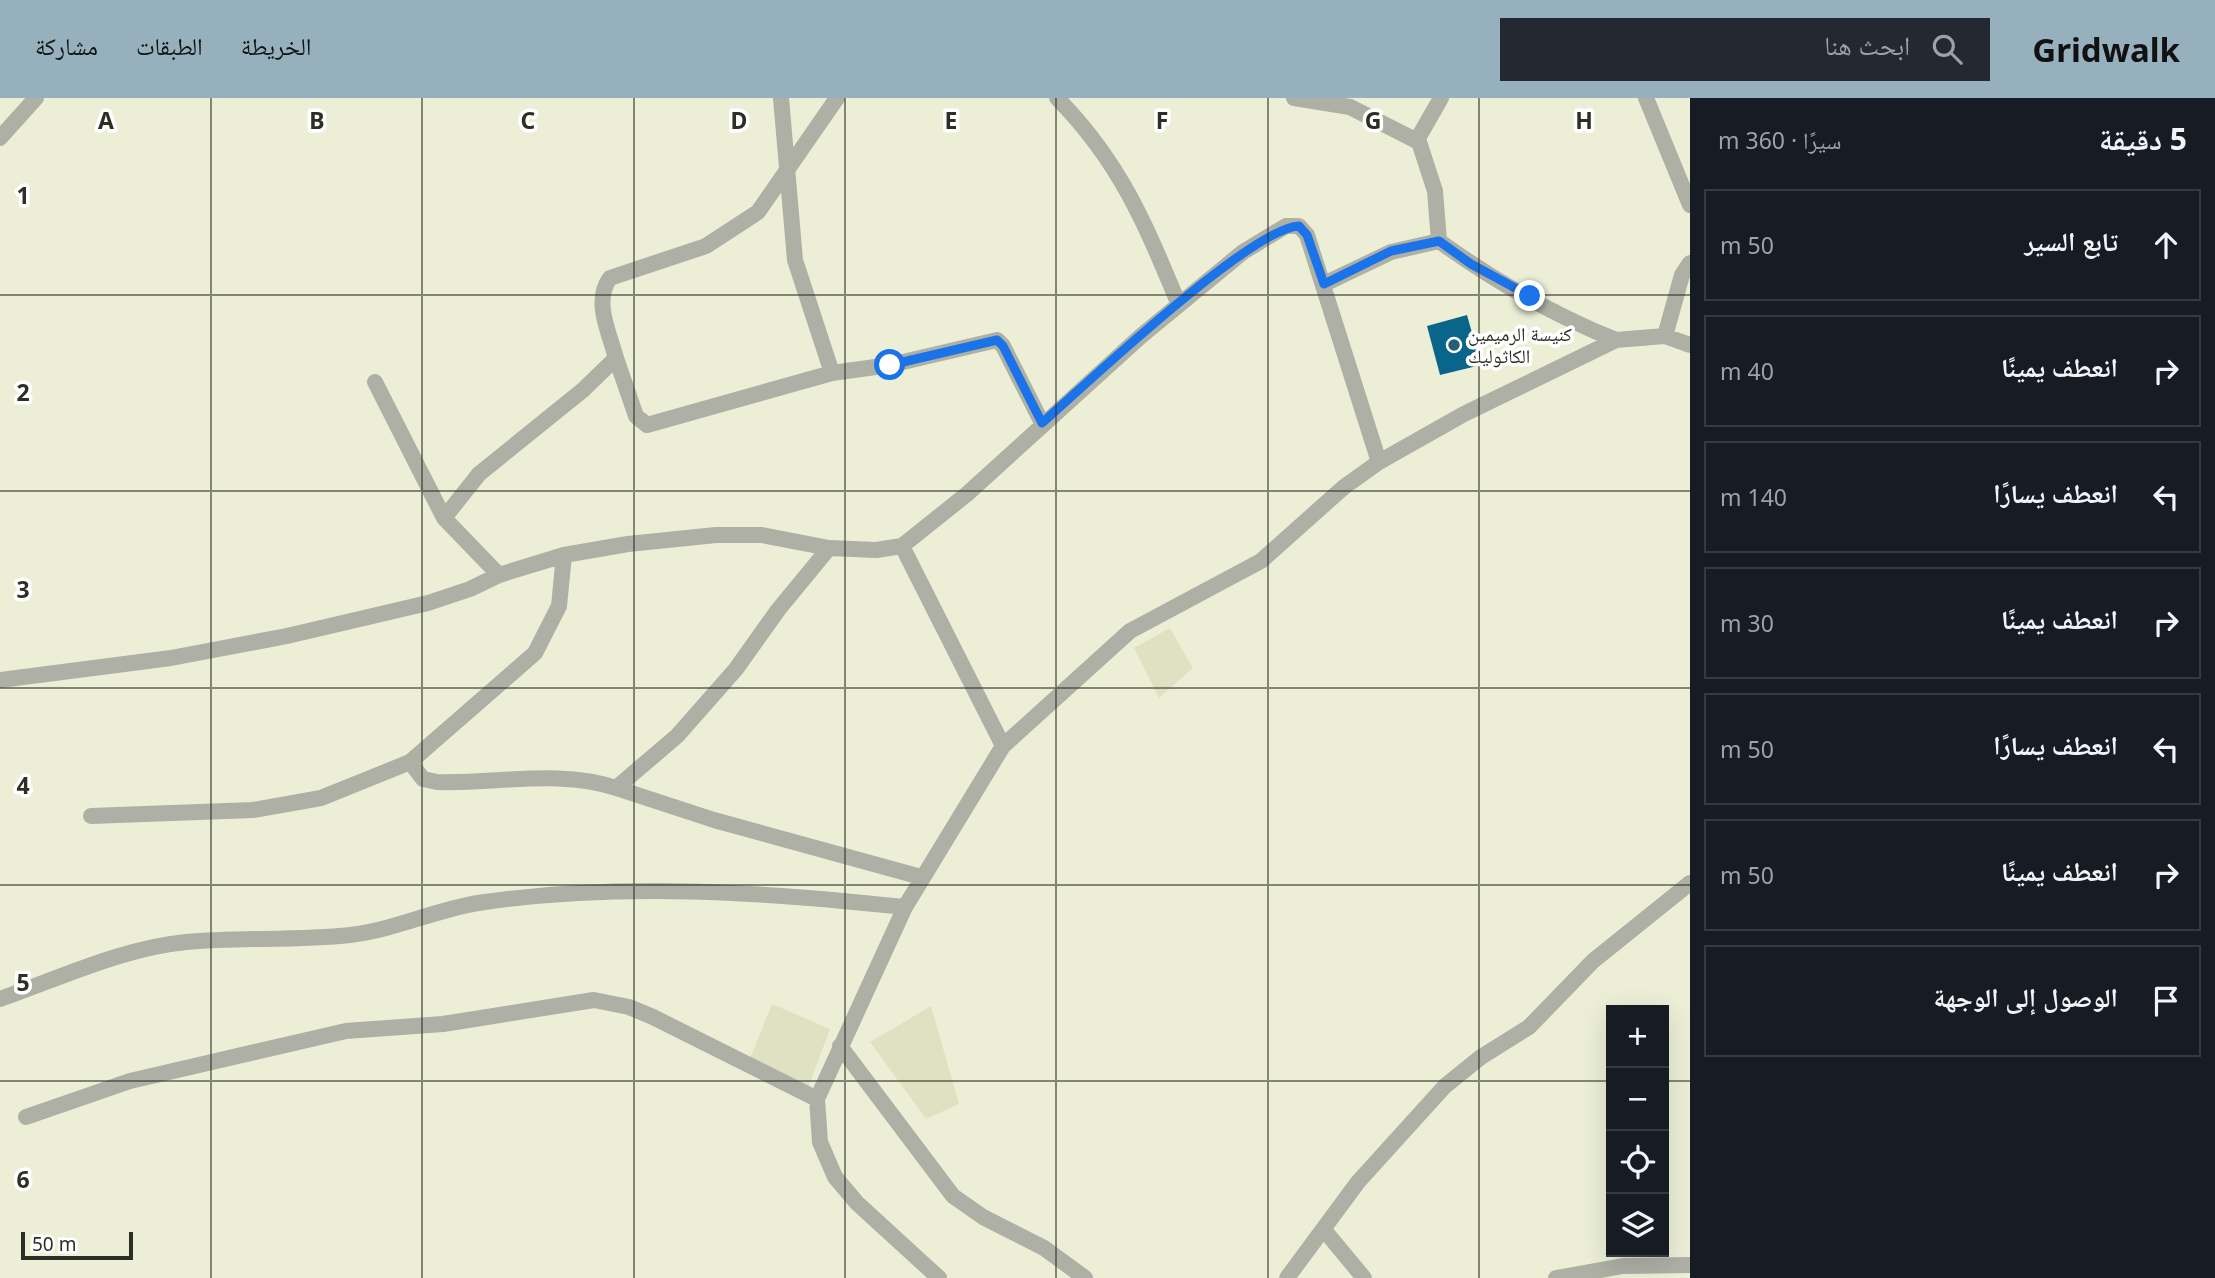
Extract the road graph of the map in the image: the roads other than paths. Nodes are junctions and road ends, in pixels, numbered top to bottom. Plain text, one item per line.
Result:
1 (36, 98) edge
2 (781, 98) edge
3 (837, 98) edge
4 (1057, 98) edge
5 (1294, 98) edge
6 (1441, 98) edge
7 (1646, 98) edge
8 (0, 138) edge
9 (1417, 141) junction
10 (786, 174) junction
11 (1690, 205) edge
12 (1439, 241) junction
13 (1690, 263) edge
14 (1324, 284) junction
15 (1179, 305) junction
16 (1665, 336) junction
17 (1616, 340) junction
18 (1690, 345) edge
19 (616, 358) junction
20 (832, 373) junction
21 (374, 382) dead end
22 (1042, 423) junction
23 (1379, 462) junction
24 (444, 518) junction
25 (902, 546) junction
26 (829, 548) junction
27 (564, 555) junction
28 (499, 575) junction
29 (0, 680) edge
30 (1003, 746) junction
31 (410, 762) junction
32 (616, 788) junction
33 (91, 816) dead end
34 (921, 877) junction
35 (1690, 883) edge
36 (905, 907) junction
37 (0, 999) edge
38 (840, 1046) junction
39 (817, 1099) junction
40 (26, 1117) dead end
41 (1325, 1231) junction
42 (1690, 1265) edge
43 (939, 1278) edge
44 (1085, 1278) edge
45 (1287, 1278) edge
46 (1364, 1278) edge
47 (1556, 1278) edge

1 - 8 street
2 - 10 street
3 - 10 street
4 - 15 street
5 - 9 street
6 - 9 street
7 - 11 street
9 - 12 street
10 - 19 street
10 - 20 street
12 - 14 street
12 - 17 street
13 - 16 street
14 - 15 street
14 - 23 street
15 - 22 street
16 - 17 street
16 - 18 street
17 - 23 street
19 - 20 street
19 - 24 street
20 - 22 street
21 - 24 street
22 - 25 street
23 - 30 street
24 - 28 street
25 - 26 street
25 - 30 street
26 - 27 street
26 - 32 street
27 - 28 street
27 - 31 street
28 - 29 street
30 - 34 street
31 - 32 street
31 - 33 street
32 - 34 street
34 - 36 street
35 - 41 street
36 - 37 street
36 - 38 street
38 - 39 street
38 - 44 street
39 - 40 street
39 - 43 street
41 - 45 street
41 - 46 street
42 - 47 street

